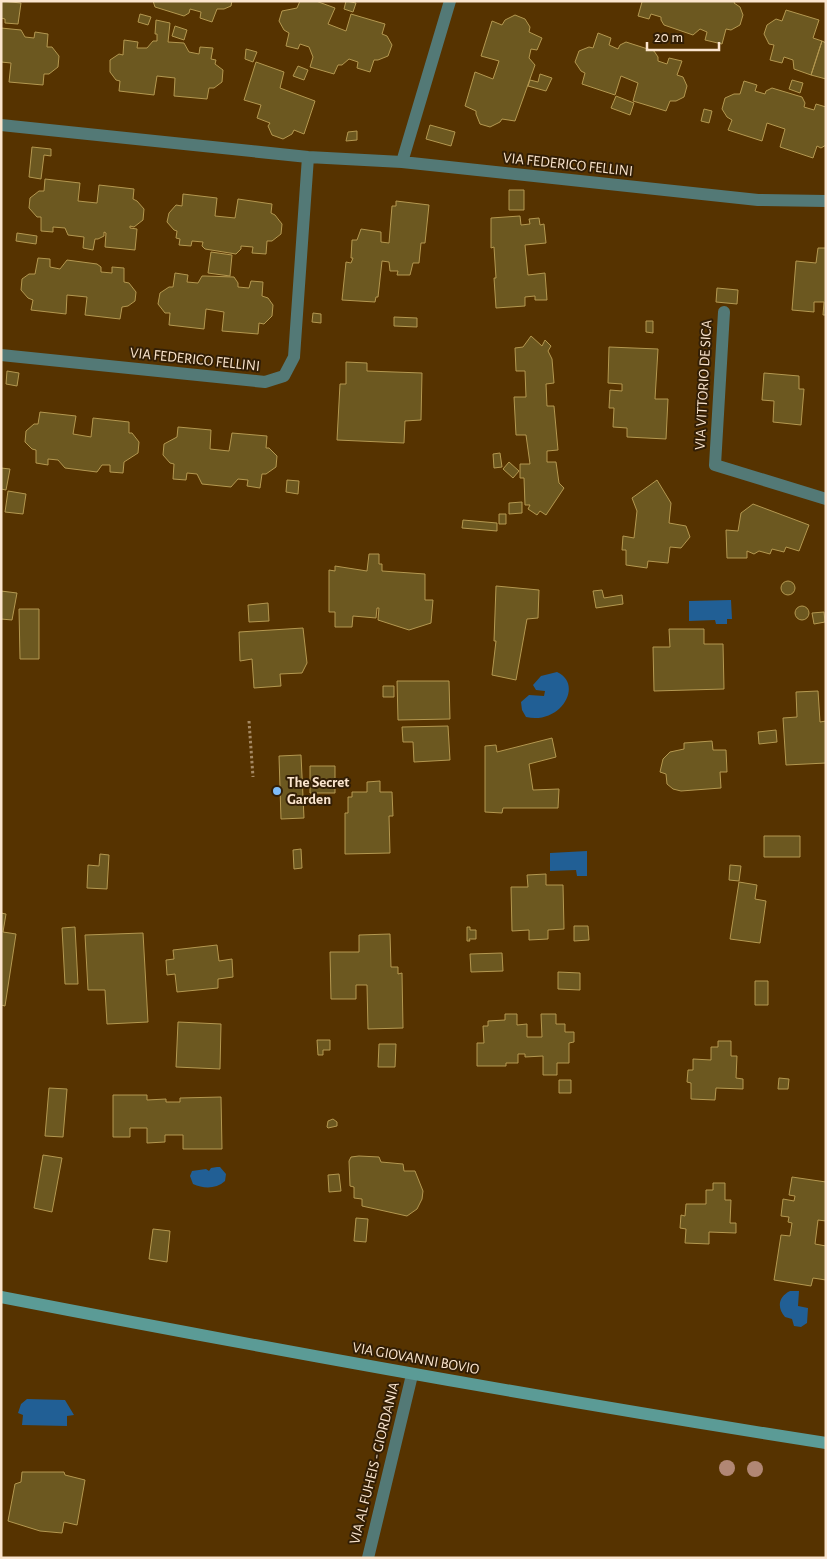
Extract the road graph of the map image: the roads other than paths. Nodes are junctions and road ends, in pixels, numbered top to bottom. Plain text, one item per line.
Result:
1 (450, 1) edge
2 (1, 125) edge
3 (308, 157) junction
4 (402, 162) junction
5 (826, 201) edge
6 (724, 312) dead end
7 (1, 355) edge
8 (826, 499) edge
9 (1, 1297) edge
10 (412, 1375) junction
11 (826, 1443) edge
12 (368, 1558) edge

1 - 4 street
2 - 3 street, VIA FEDERICO FELLINI
3 - 4 street, VIA FEDERICO FELLINI
3 - 7 street, VIA FEDERICO FELLINI
4 - 5 street, VIA FEDERICO FELLINI
6 - 8 street, VIA VITTORIO DE SICA
9 - 10 main road, VIA GIOVANNI BOVIO
10 - 11 main road, VIA GIOVANNI BOVIO
10 - 12 street, VIA AL FUHEIS - GIORDANIA

